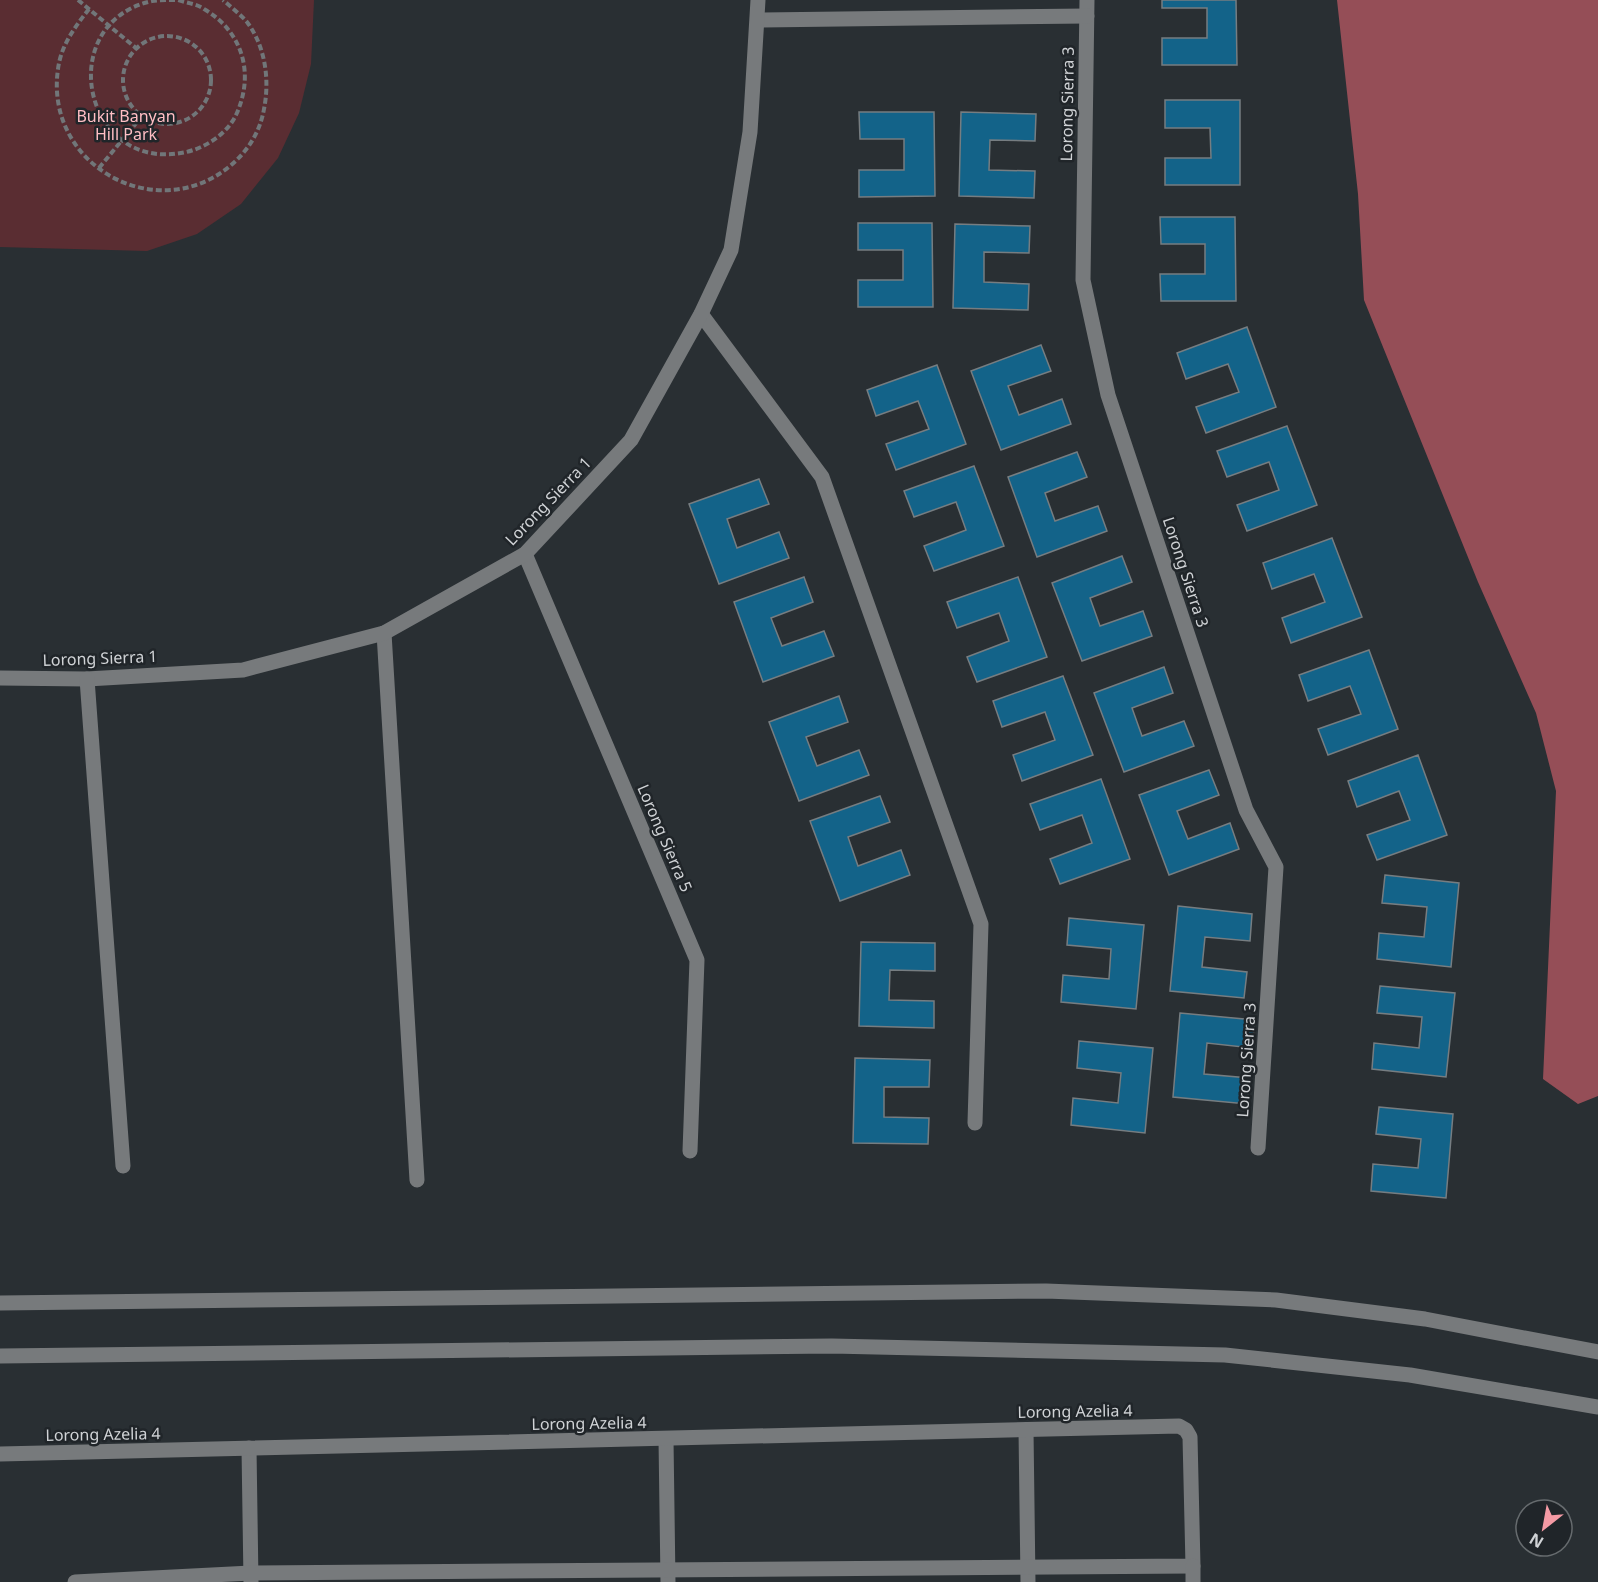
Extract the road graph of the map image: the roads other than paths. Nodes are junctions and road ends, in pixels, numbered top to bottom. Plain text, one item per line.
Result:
1 (758, 0) edge
2 (1087, 0) edge
3 (1087, 16) junction
4 (758, 20) junction
5 (701, 314) junction
6 (525, 554) junction
7 (384, 633) junction
8 (0, 678) edge
9 (87, 679) junction
10 (975, 1123) dead end
11 (1258, 1148) dead end
12 (690, 1152) dead end
13 (123, 1166) dead end
14 (417, 1180) dead end
15 (0, 1303) edge
16 (1598, 1352) edge
17 (0, 1356) edge
18 (1598, 1407) edge
19 (1026, 1430) junction
20 (666, 1439) junction
21 (249, 1448) junction
22 (0, 1454) edge
23 (1193, 1566) junction
24 (1028, 1575) edge
25 (668, 1576) edge
26 (251, 1578) edge
27 (75, 1582) edge
28 (1193, 1582) edge

1 - 4 street, Lorong Sierra 1
2 - 3 street, Lorong Sierra 3
3 - 4 street
3 - 11 street, Lorong Sierra 3
4 - 5 street, Lorong Sierra 1
5 - 6 street, Lorong Sierra 1
5 - 10 street
6 - 7 street, Lorong Sierra 1
6 - 12 street, Lorong Sierra 5
7 - 9 street, Lorong Sierra 1
7 - 14 street
8 - 9 street, Lorong Sierra 1
9 - 13 street
15 - 16 street
17 - 18 street
19 - 20 street, Lorong Azelia 4
19 - 23 street, Lorong Azelia 4
19 - 24 street
20 - 21 street, Lorong Azelia 4
20 - 25 street
21 - 22 street, Lorong Azelia 4
21 - 26 street
23 - 24 street
23 - 28 street
24 - 25 street
25 - 26 street
26 - 27 street

